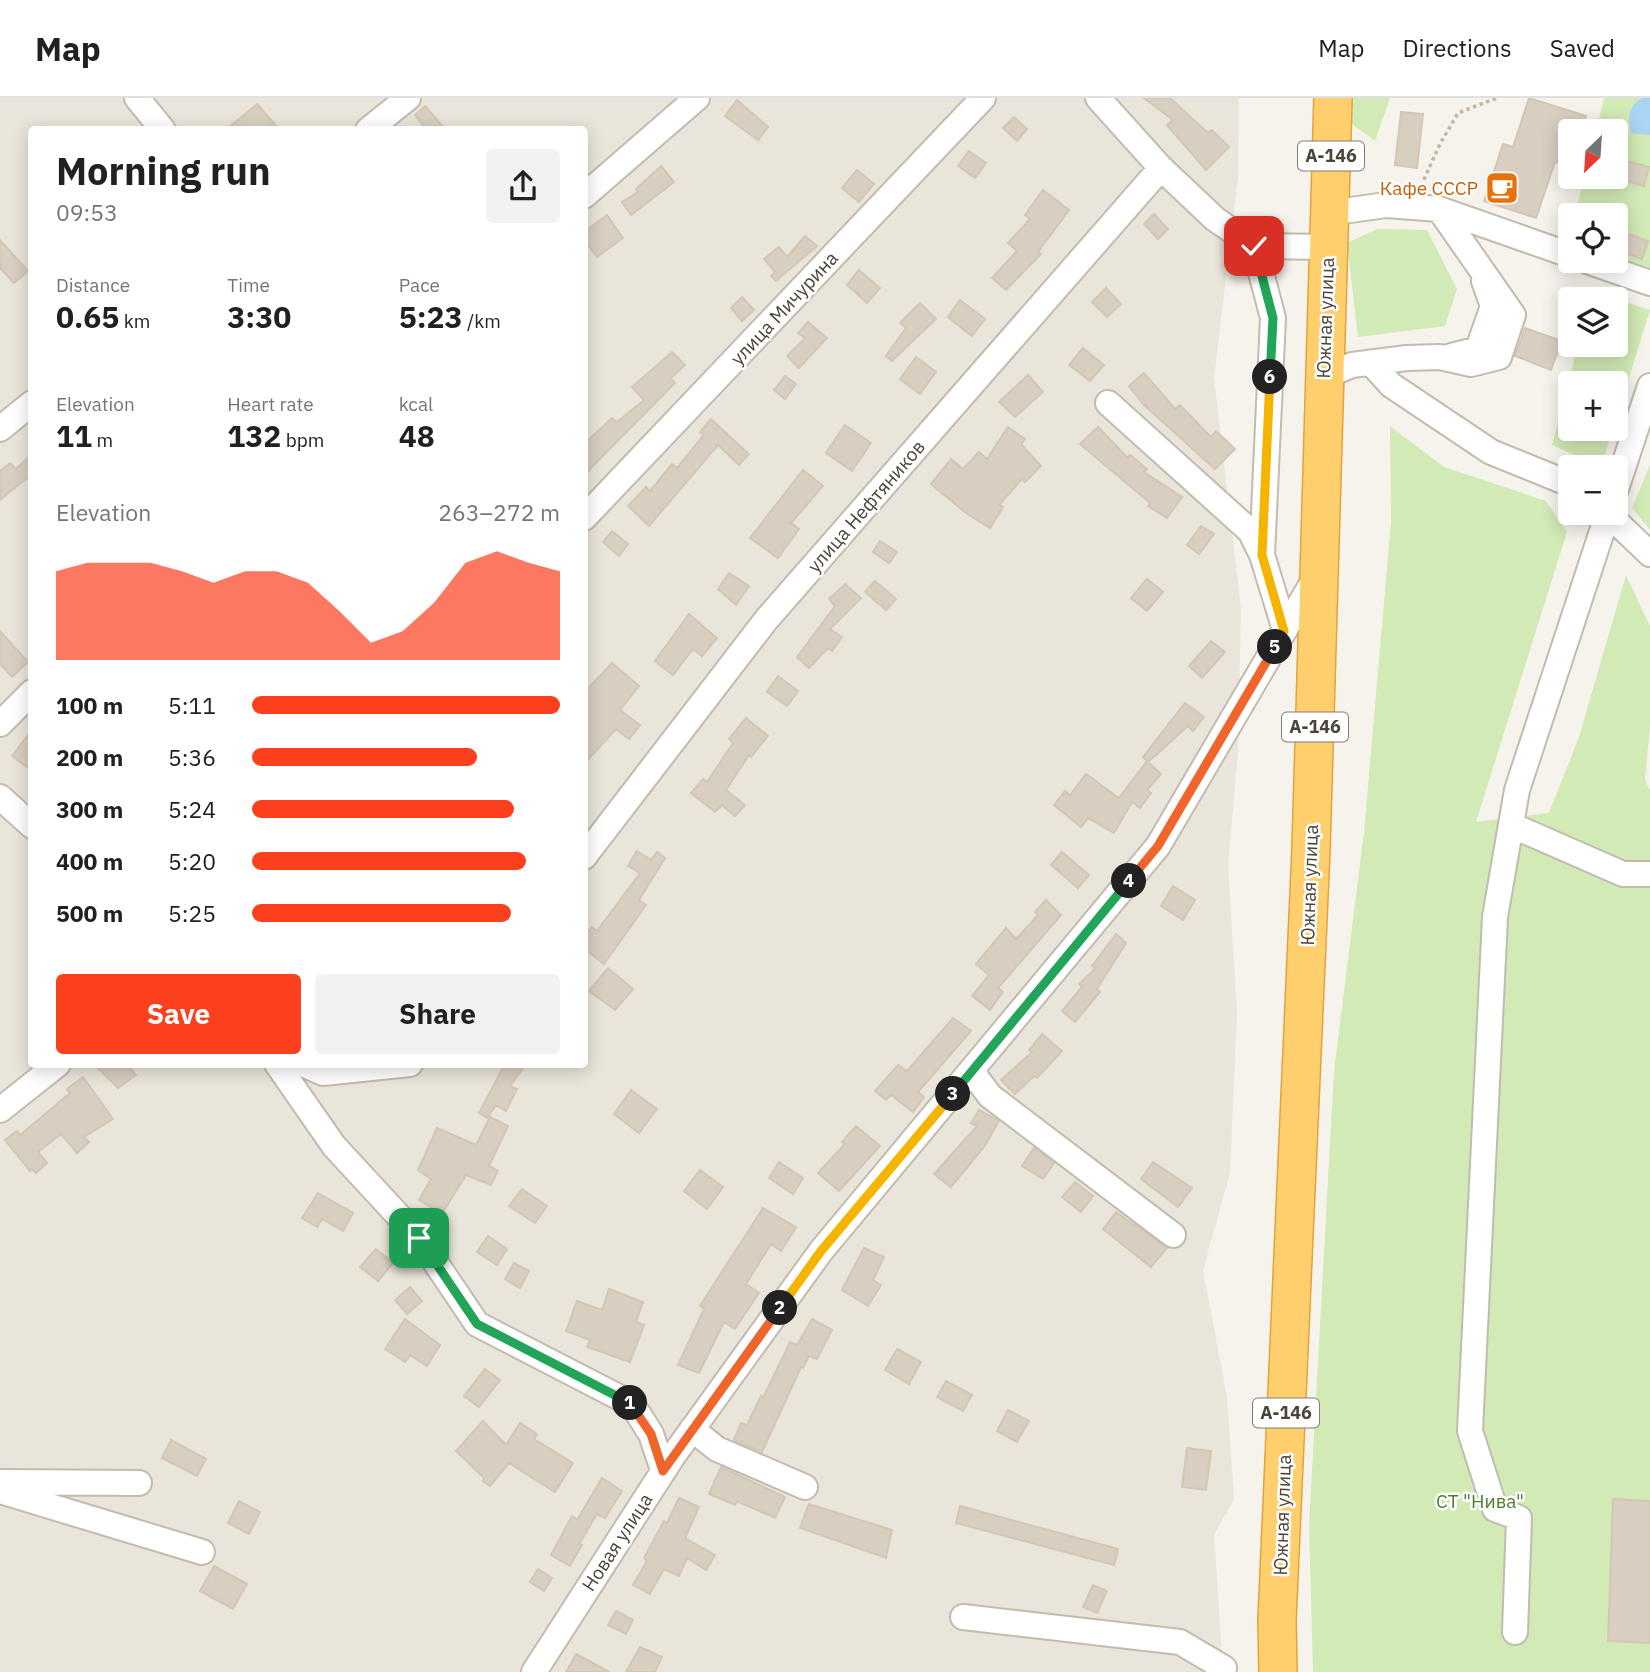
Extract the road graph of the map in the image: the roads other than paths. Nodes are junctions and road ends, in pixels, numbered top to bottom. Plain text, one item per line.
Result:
1 (137, 98) edge
2 (408, 98) edge
3 (697, 98) edge
4 (983, 98) edge
5 (1098, 98) edge
6 (1333, 98) edge
7 (160, 126) edge
8 (373, 126) edge
9 (1161, 168) junction
10 (588, 193) edge
11 (1439, 209) junction
12 (1329, 230) junction
13 (1254, 246) junction
14 (1558, 251) edge
15 (1621, 273) edge
16 (1650, 283) edge
17 (1371, 363) junction
18 (1323, 377) junction
19 (1650, 386) edge
20 (1108, 402) dead end
21 (28, 406) edge
22 (0, 429) edge
23 (1627, 455) edge
24 (1558, 479) edge
25 (588, 514) edge
26 (1604, 525) edge
27 (1625, 525) edge
28 (1650, 554) edge
29 (1262, 555) junction
30 (1321, 569) junction
31 (1284, 631) junction
32 (28, 696) edge
33 (0, 724) edge
34 (0, 797) edge
35 (28, 822) edge
36 (1511, 825) junction
37 (588, 852) edge
38 (1647, 881) edge
39 (53, 1068) edge
40 (280, 1068) edge
41 (312, 1068) edge
42 (371, 1068) edge
43 (972, 1072) junction
44 (0, 1110) edge
45 (1173, 1235) dead end
46 (692, 1429) junction
47 (663, 1471) junction
48 (0, 1482) edge
49 (139, 1483) dead end
50 (805, 1487) dead end
51 (0, 1491) edge
52 (202, 1552) dead end
53 (963, 1617) dead end
54 (1515, 1632) dead end
55 (534, 1672) edge
56 (1223, 1672) edge
57 (1279, 1672) edge

1 - 7 street
2 - 8 street
3 - 10 street
4 - 25 street, улица Мичурина
5 - 9 street
6 - 12 highway, Южная улица / А-146
9 - 13 street
9 - 37 street, улица Нефтяников
11 - 12 street
11 - 14 street
11 - 17 street
12 - 13 street
12 - 18 highway, Южная улица / А-146
13 - 29 street
15 - 16 street
17 - 18 street
17 - 24 street
18 - 30 highway, Южная улица / А-146
19 - 23 street
20 - 29 street
21 - 22 street
26 - 36 street
27 - 28 street
29 - 31 street
30 - 31 street, Новая улица
30 - 57 highway, Южная улица / А-146
31 - 43 street, Новая улица
32 - 33 street
34 - 35 street
36 - 38 street
36 - 54 street
39 - 44 street
40 - 47 street
41 - 42 street
43 - 45 street
43 - 46 street, Новая улица
46 - 47 street, Новая улица
46 - 50 street
47 - 55 street, Новая улица
48 - 49 street
51 - 52 street
53 - 56 street

